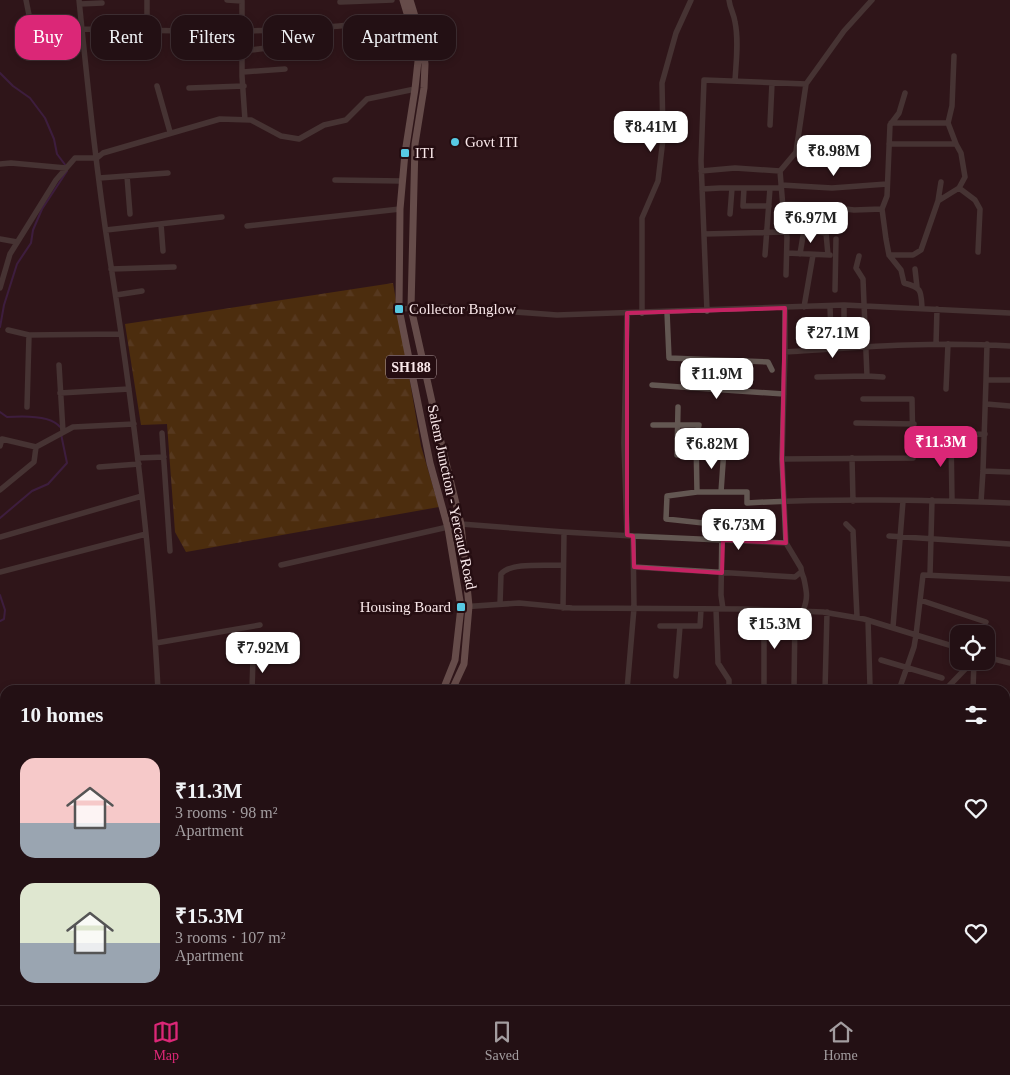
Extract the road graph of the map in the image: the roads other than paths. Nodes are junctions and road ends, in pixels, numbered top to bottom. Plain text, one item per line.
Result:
1 (26, 0) edge
2 (147, 0) edge
3 (227, 0) edge
4 (392, 0) edge
5 (403, 0) edge
6 (410, 0) edge
7 (691, 0) edge
8 (729, 0) edge
9 (872, 0) edge
10 (80, 2) edge
11 (340, 2) dead end
12 (102, 3) dead end
13 (29, 15) dead end
14 (147, 15) edge
15 (242, 15) edge
16 (407, 15) edge
17 (413, 15) edge
18 (343, 26) edge
19 (82, 29) junction
20 (91, 29) edge
21 (253, 31) edge
22 (954, 56) dead end
23 (243, 60) edge
24 (418, 60) edge
25 (424, 60) edge
26 (285, 69) dead end
27 (242, 72) junction
28 (735, 81) junction
29 (772, 83) junction
30 (806, 84) junction
31 (157, 86) dead end
32 (244, 86) junction
33 (189, 88) dead end
34 (415, 89) junction
35 (905, 93) dead end
36 (245, 120) junction
37 (891, 123) junction
38 (948, 124) junction
39 (770, 125) dead end
40 (170, 132) junction
41 (889, 144) junction
42 (956, 144) junction
43 (97, 158) junction
44 (0, 164) edge
45 (66, 168) junction
46 (701, 171) junction
47 (780, 171) junction
48 (168, 174) dead end
49 (127, 176) junction
50 (100, 178) junction
51 (335, 180) dead end
52 (402, 181) junction
53 (941, 182) dead end
54 (887, 184) junction
55 (781, 187) junction
56 (732, 188) junction
57 (744, 188) junction
58 (770, 188) junction
59 (959, 188) junction
60 (702, 189) junction
61 (938, 201) junction
62 (783, 204) junction
63 (769, 206) junction
64 (400, 209) junction
65 (882, 209) junction
66 (130, 214) dead end
67 (730, 214) dead end
68 (222, 218) dead end
69 (161, 224) junction
70 (247, 226) dead end
71 (786, 229) junction
72 (106, 230) junction
73 (804, 230) junction
74 (704, 234) junction
75 (766, 234) junction
76 (0, 239) edge
77 (836, 239) dead end
78 (17, 242) junction
79 (163, 251) dead end
80 (978, 252) dead end
81 (786, 253) junction
82 (800, 254) junction
83 (813, 254) junction
84 (765, 255) dead end
85 (828, 255) junction
86 (835, 255) junction
87 (889, 255) junction
88 (859, 256) dead end
89 (174, 268) dead end
90 (111, 269) junction
91 (915, 269) dead end
92 (786, 275) dead end
93 (2, 277) edge
94 (917, 287) junction
95 (0, 288) edge
96 (835, 290) dead end
97 (142, 292) dead end
98 (116, 296) junction
99 (844, 305) junction
100 (830, 306) junction
101 (865, 306) junction
102 (804, 307) junction
103 (411, 308) junction
104 (784, 308) junction
105 (922, 308) junction
106 (937, 308) junction
107 (399, 309) junction
108 (707, 311) junction
109 (666, 312) junction
110 (627, 313) junction
111 (642, 313) junction
112 (1010, 313) edge
113 (844, 329) dead end
114 (8, 330) dead end
115 (121, 334) junction
116 (29, 335) junction
117 (831, 335) dead end
118 (936, 344) junction
119 (948, 344) junction
120 (987, 344) junction
121 (1010, 346) edge
122 (866, 347) junction
123 (785, 352) junction
124 (59, 365) dead end
125 (772, 370) dead end
126 (867, 376) junction
127 (817, 377) dead end
128 (883, 377) dead end
129 (986, 380) junction
130 (1010, 380) edge
131 (652, 385) dead end
132 (129, 389) junction
133 (946, 389) dead end
134 (60, 393) junction
135 (784, 394) junction
136 (863, 399) dead end
137 (986, 404) junction
138 (1010, 406) edge
139 (27, 407) dead end
140 (678, 407) dead end
141 (856, 423) dead end
142 (134, 424) junction
143 (914, 424) junction
144 (652, 425) dead end
145 (677, 425) junction
146 (63, 432) junction
147 (162, 433) dead end
148 (951, 434) junction
149 (985, 434) junction
150 (936, 435) dead end
151 (0, 446) edge
152 (36, 447) junction
153 (724, 449) dead end
154 (677, 455) dead end
155 (164, 458) junction
156 (852, 458) junction
157 (782, 459) junction
158 (138, 461) junction
159 (99, 468) dead end
160 (984, 471) junction
161 (1010, 472) edge
162 (0, 490) edge
163 (697, 492) junction
164 (721, 492) junction
165 (142, 496) junction
166 (932, 500) junction
167 (783, 501) junction
168 (853, 501) junction
169 (903, 501) junction
170 (952, 501) junction
171 (981, 502) junction
172 (1010, 503) edge
173 (461, 524) junction
174 (754, 524) dead end
175 (846, 524) dead end
176 (722, 525) junction
177 (448, 528) junction
178 (564, 532) junction
179 (146, 534) junction
180 (630, 535) junction
181 (889, 536) dead end
182 (0, 537) edge
183 (900, 537) junction
184 (931, 538) junction
185 (723, 540) junction
186 (786, 543) junction
187 (1010, 544) edge
188 (170, 551) dead end
189 (281, 565) dead end
190 (563, 565) junction
191 (634, 567) junction
192 (0, 572) edge
193 (801, 572) junction
194 (722, 573) junction
195 (930, 575) junction
196 (1010, 580) edge
197 (920, 600) junction
198 (500, 604) junction
199 (469, 606) junction
200 (460, 607) junction
201 (563, 608) junction
202 (634, 608) junction
203 (700, 609) junction
204 (716, 609) junction
205 (723, 609) junction
206 (764, 610) junction
207 (795, 611) junction
208 (803, 611) junction
209 (827, 612) junction
210 (857, 617) junction
211 (868, 620) junction
212 (986, 622) dead end
213 (260, 625) dead end
214 (660, 626) dead end
215 (680, 626) junction
216 (893, 627) junction
217 (916, 634) junction
218 (156, 643) junction
219 (950, 645) edge
220 (253, 658) dead end
221 (995, 659) edge
222 (881, 660) dead end
223 (1010, 663) edge
224 (907, 666) junction
225 (964, 670) edge
226 (973, 670) edge
227 (676, 676) dead end
228 (942, 678) dead end
229 (158, 685) edge
230 (252, 685) edge
231 (444, 685) edge
232 (454, 685) edge
233 (627, 685) edge
234 (729, 685) edge
235 (764, 685) edge
236 (794, 685) edge
237 (825, 685) edge
238 (870, 685) edge
239 (901, 685) edge
240 (950, 685) edge
241 (973, 685) edge

1 - 13 street
2 - 14 street
3 - 15 street
4 - 11 street
5 - 16 main road
6 - 17 main road, Salem Junction - Yercaud Road / SH188
7 - 111 street
8 - 28 street
9 - 30 street
10 - 12 street
10 - 19 street
18 - 21 street
19 - 20 street
19 - 43 street
22 - 38 street
23 - 27 street
24 - 34 main road, Salem Junction - Yercaud Road / SH188
25 - 103 main road, SH188
26 - 27 street
27 - 32 street
28 - 29 street
28 - 46 street
29 - 30 street
29 - 39 street
30 - 47 street
31 - 40 street
32 - 33 street
32 - 36 street
34 - 36 street
34 - 52 main road, Salem Junction - Yercaud Road / SH188
35 - 37 street
36 - 40 street
37 - 38 street
37 - 41 street
38 - 42 street
40 - 43 street
41 - 42 street
41 - 54 street
42 - 59 street
43 - 45 street
43 - 50 street
44 - 45 street
45 - 78 street
46 - 47 street
46 - 60 street
47 - 55 street
48 - 49 street
49 - 50 street
49 - 66 street
50 - 72 street
51 - 52 street
52 - 64 main road, Salem Junction - Yercaud Road / SH188
53 - 61 street
54 - 55 street
54 - 65 street
55 - 58 street
55 - 62 street
56 - 57 street
56 - 60 street
56 - 67 street
57 - 58 street
57 - 63 street
58 - 63 street
59 - 61 street
59 - 80 street
60 - 74 street
61 - 87 street
62 - 65 street
62 - 71 street
63 - 75 street
64 - 70 street
64 - 107 main road, Salem Junction - Yercaud Road / SH188
65 - 87 street
68 - 69 street
69 - 72 street
69 - 79 street
71 - 73 street
71 - 75 street
71 - 81 street
72 - 90 street
73 - 82 street
73 - 85 street
74 - 75 street
74 - 108 street
75 - 84 street
76 - 78 street
77 - 86 street
78 - 93 street
81 - 82 street
81 - 92 street
82 - 83 street
83 - 85 street
83 - 102 street
85 - 86 street
86 - 96 street
87 - 94 street
88 - 101 street
89 - 90 street
90 - 98 street
91 - 94 street
93 - 95 street
94 - 105 street
97 - 98 street
98 - 115 street
99 - 100 street
99 - 101 street
99 - 113 street
100 - 102 street
100 - 117 street
101 - 105 street
101 - 122 street
102 - 104 street
103 - 107 street
103 - 110 street
103 - 173 main road, SH188
104 - 108 street
104 - 123 street
105 - 106 street
106 - 112 street
106 - 118 street
107 - 177 main road, Salem Junction - Yercaud Road / SH188
108 - 109 street
109 - 111 street
109 - 125 street
110 - 111 street
110 - 180 street
114 - 116 street
115 - 116 street
115 - 132 street
116 - 139 street
118 - 119 street
118 - 122 street
119 - 120 street
119 - 133 street
120 - 121 street
120 - 129 street
122 - 123 street
122 - 126 street
123 - 135 street
124 - 134 street
126 - 127 street
126 - 128 street
129 - 130 street
129 - 137 street
131 - 135 street
132 - 134 street
132 - 142 street
134 - 146 street
135 - 157 street
136 - 143 street
137 - 138 street
137 - 149 street
140 - 145 street
141 - 143 street
142 - 146 street
142 - 158 street
143 - 156 street
144 - 145 street
145 - 154 street
145 - 163 street
146 - 152 street
147 - 155 street
148 - 149 street
148 - 150 street
148 - 170 street
149 - 160 street
151 - 152 street
152 - 162 street
153 - 164 street
155 - 158 street
155 - 188 street
156 - 157 street
156 - 168 street
157 - 167 street
158 - 159 street
158 - 165 street
160 - 161 street
160 - 171 street
163 - 164 street
163 - 176 street
164 - 167 street
165 - 179 street
165 - 182 street
166 - 169 street
166 - 170 street
166 - 184 street
167 - 168 street
167 - 186 street
168 - 169 street
169 - 183 street
170 - 171 street
171 - 172 street
173 - 177 street
173 - 178 street
173 - 199 main road, SH188
174 - 176 street
175 - 210 street
176 - 185 street
177 - 189 street
177 - 200 main road, Salem Junction - Yercaud Road / SH188
178 - 180 street
178 - 190 street
179 - 192 street
179 - 218 street
180 - 185 street
180 - 191 street
181 - 183 street
183 - 184 street
183 - 216 street
184 - 187 street
184 - 195 street
185 - 186 street
185 - 194 street
186 - 193 street
190 - 198 street
190 - 201 street
191 - 194 street
191 - 202 street
193 - 194 street
193 - 208 street
194 - 205 street
195 - 196 street
195 - 197 street
197 - 212 street
197 - 217 street
198 - 199 street
198 - 201 street
199 - 200 street
199 - 232 main road, SH188
200 - 231 main road, Salem Junction - Yercaud Road / SH188
201 - 202 street
202 - 203 street
202 - 233 street
203 - 204 street
203 - 215 street
204 - 205 street
204 - 234 street
205 - 206 street
206 - 207 street
206 - 235 street
207 - 208 street
207 - 236 street
208 - 209 street
209 - 210 street
209 - 237 street
210 - 211 street
211 - 216 street
211 - 238 street
213 - 218 street
214 - 215 street
215 - 227 street
216 - 217 street
217 - 219 street
217 - 224 street
218 - 229 street
220 - 230 street
221 - 223 street
222 - 224 street
224 - 228 street
224 - 239 street
225 - 240 street
226 - 241 street

